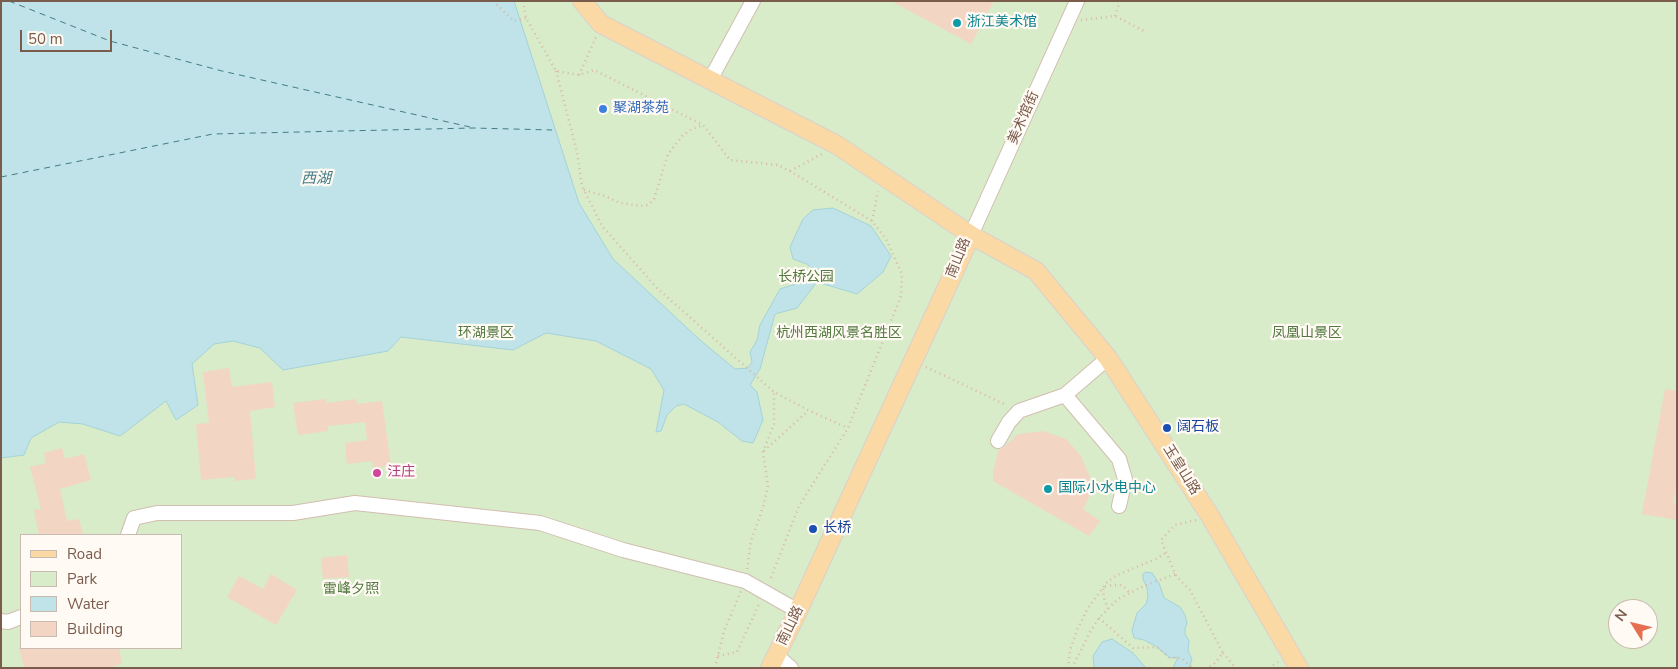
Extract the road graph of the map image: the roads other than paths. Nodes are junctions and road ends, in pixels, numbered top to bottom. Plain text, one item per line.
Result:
1 (582, 1) edge
2 (753, 1) edge
3 (1077, 1) edge
4 (710, 80) junction
5 (971, 235) junction
6 (1108, 358) junction
7 (1065, 395) junction
8 (998, 441) dead end
9 (1119, 506) dead end
10 (128, 534) edge
11 (798, 611) junction
12 (20, 617) edge
13 (1, 622) edge
14 (773, 661) edge
15 (791, 668) edge
16 (1299, 668) edge

1 - 4 main road, 南山路
2 - 4 street
3 - 5 street, 美术馆街
4 - 5 main road, 南山路
5 - 6 main road, 玉皇山路
5 - 11 main road, 南山路
6 - 7 street
6 - 16 main road, 玉皇山路
7 - 8 street
7 - 9 street
10 - 11 street
11 - 14 main road, 南山路
12 - 13 street
14 - 15 street

